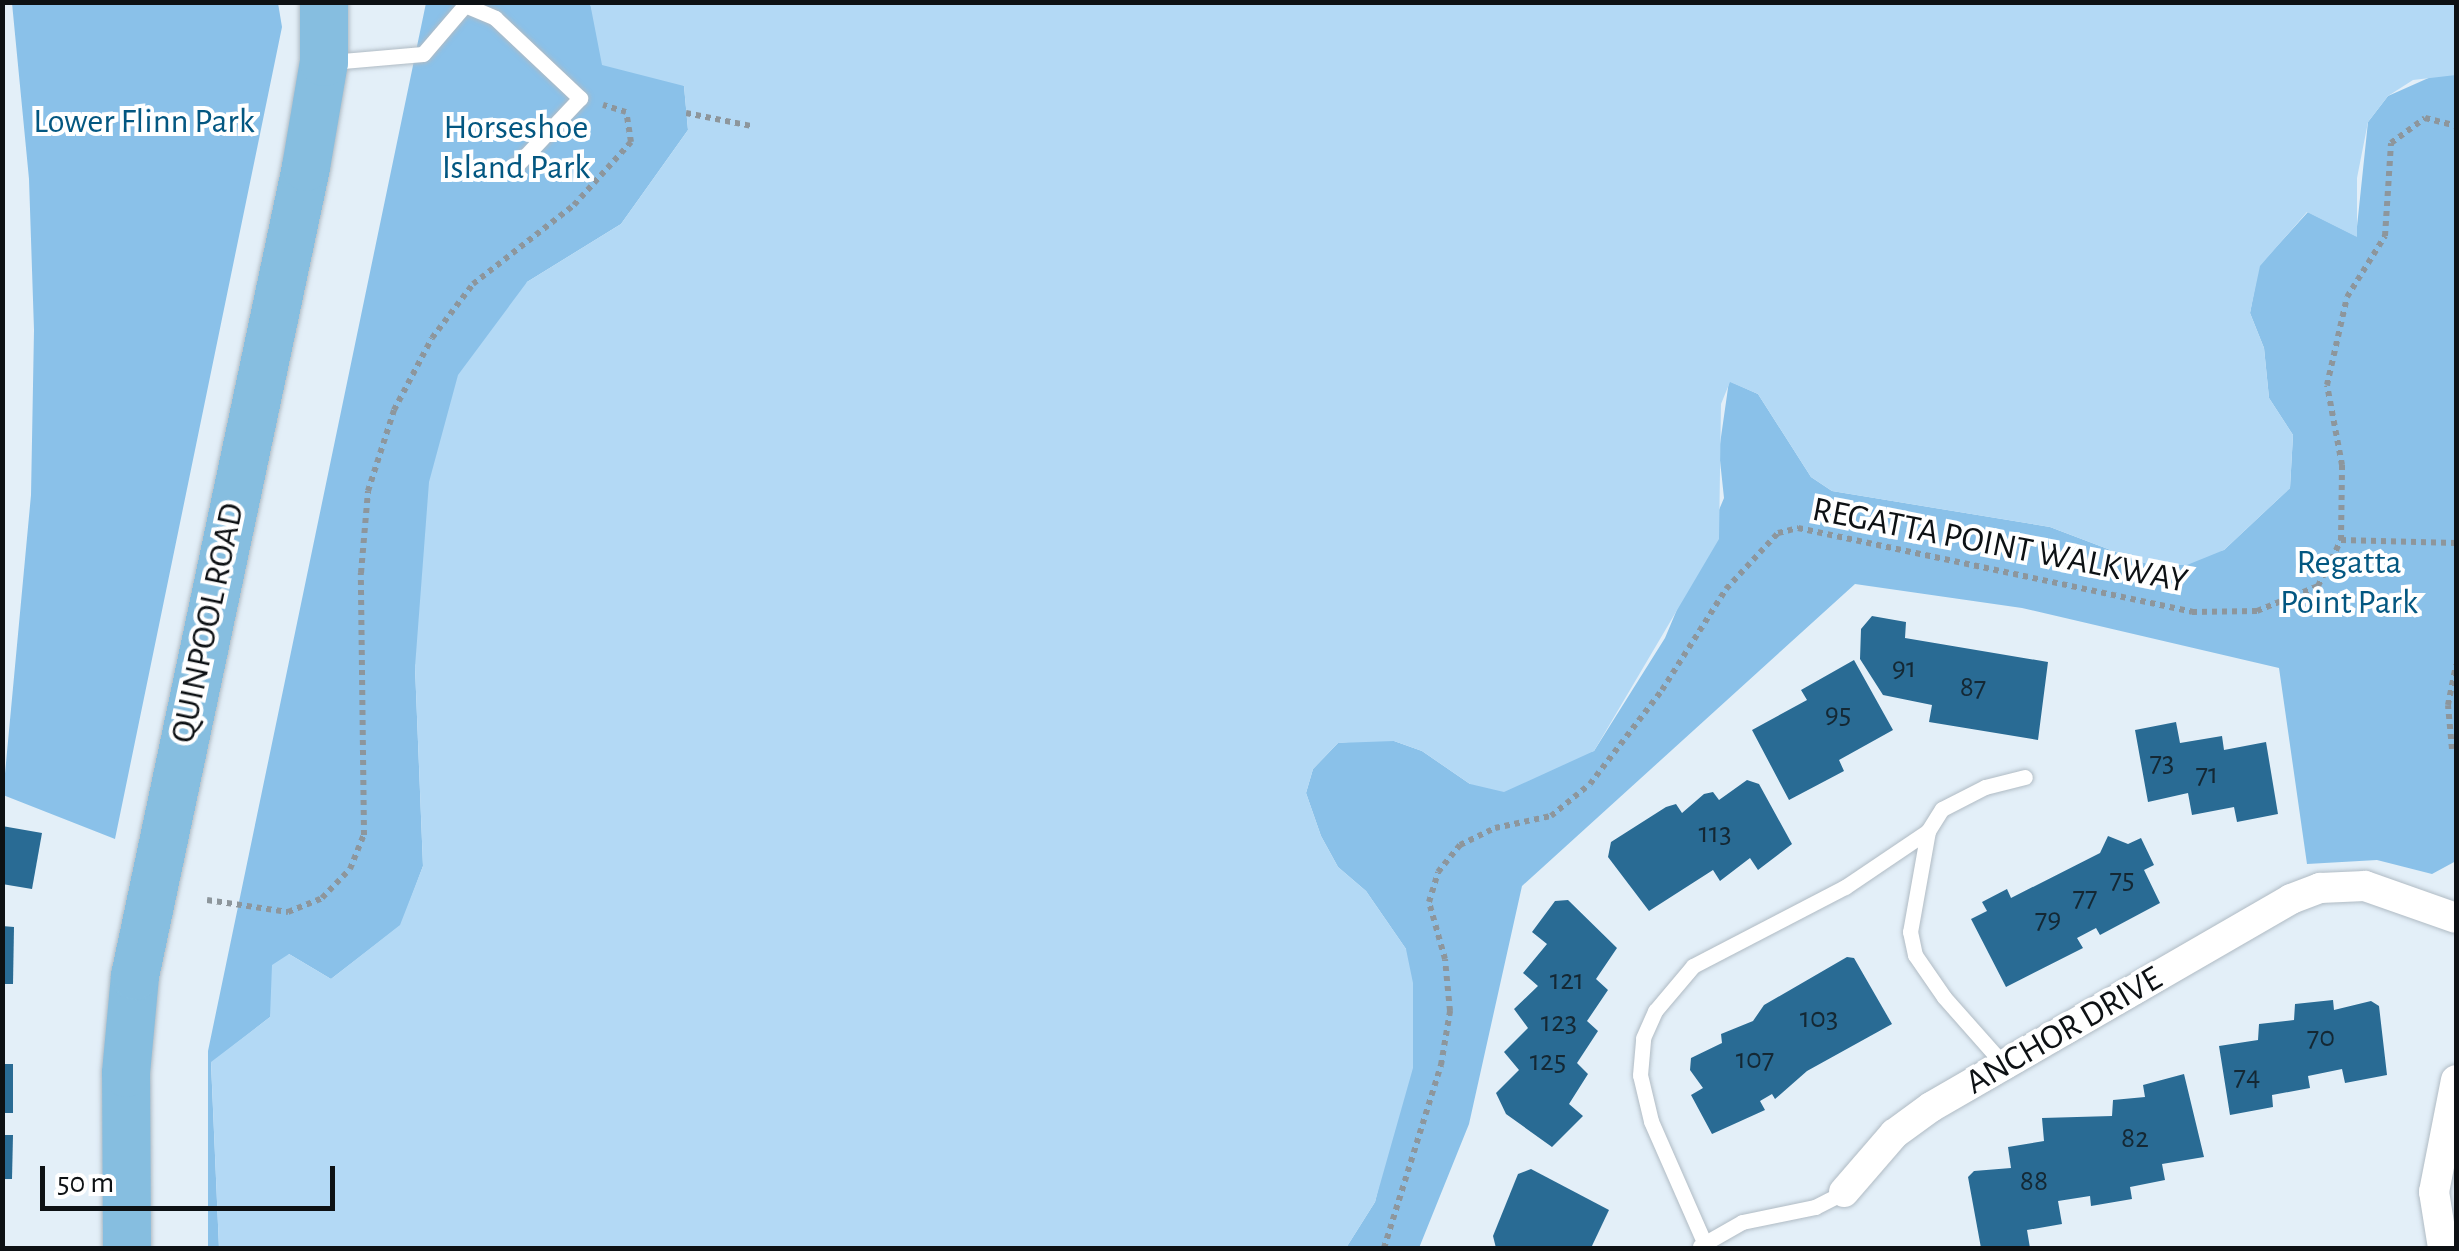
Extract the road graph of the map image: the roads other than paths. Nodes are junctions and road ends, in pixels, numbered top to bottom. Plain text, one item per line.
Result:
1 (324, 2) edge
2 (324, 62) junction
3 (515, 167) dead end
4 (2025, 777) dead end
5 (1928, 831) junction
6 (2456, 918) edge
7 (2009, 1063) junction
8 (2456, 1080) edge
9 (1844, 1192) joint
10 (1700, 1246) edge
11 (127, 1248) edge
12 (2443, 1248) edge

1 - 2 main road, QUINPOOL ROAD
2 - 3 lane
2 - 11 main road, QUINPOOL ROAD
4 - 5 lane
5 - 7 lane
5 - 10 lane
6 - 7 street, ANCHOR DRIVE
7 - 9 street, ANCHOR DRIVE
8 - 12 street
9 - 10 lane, ANCHOR DRIVE

